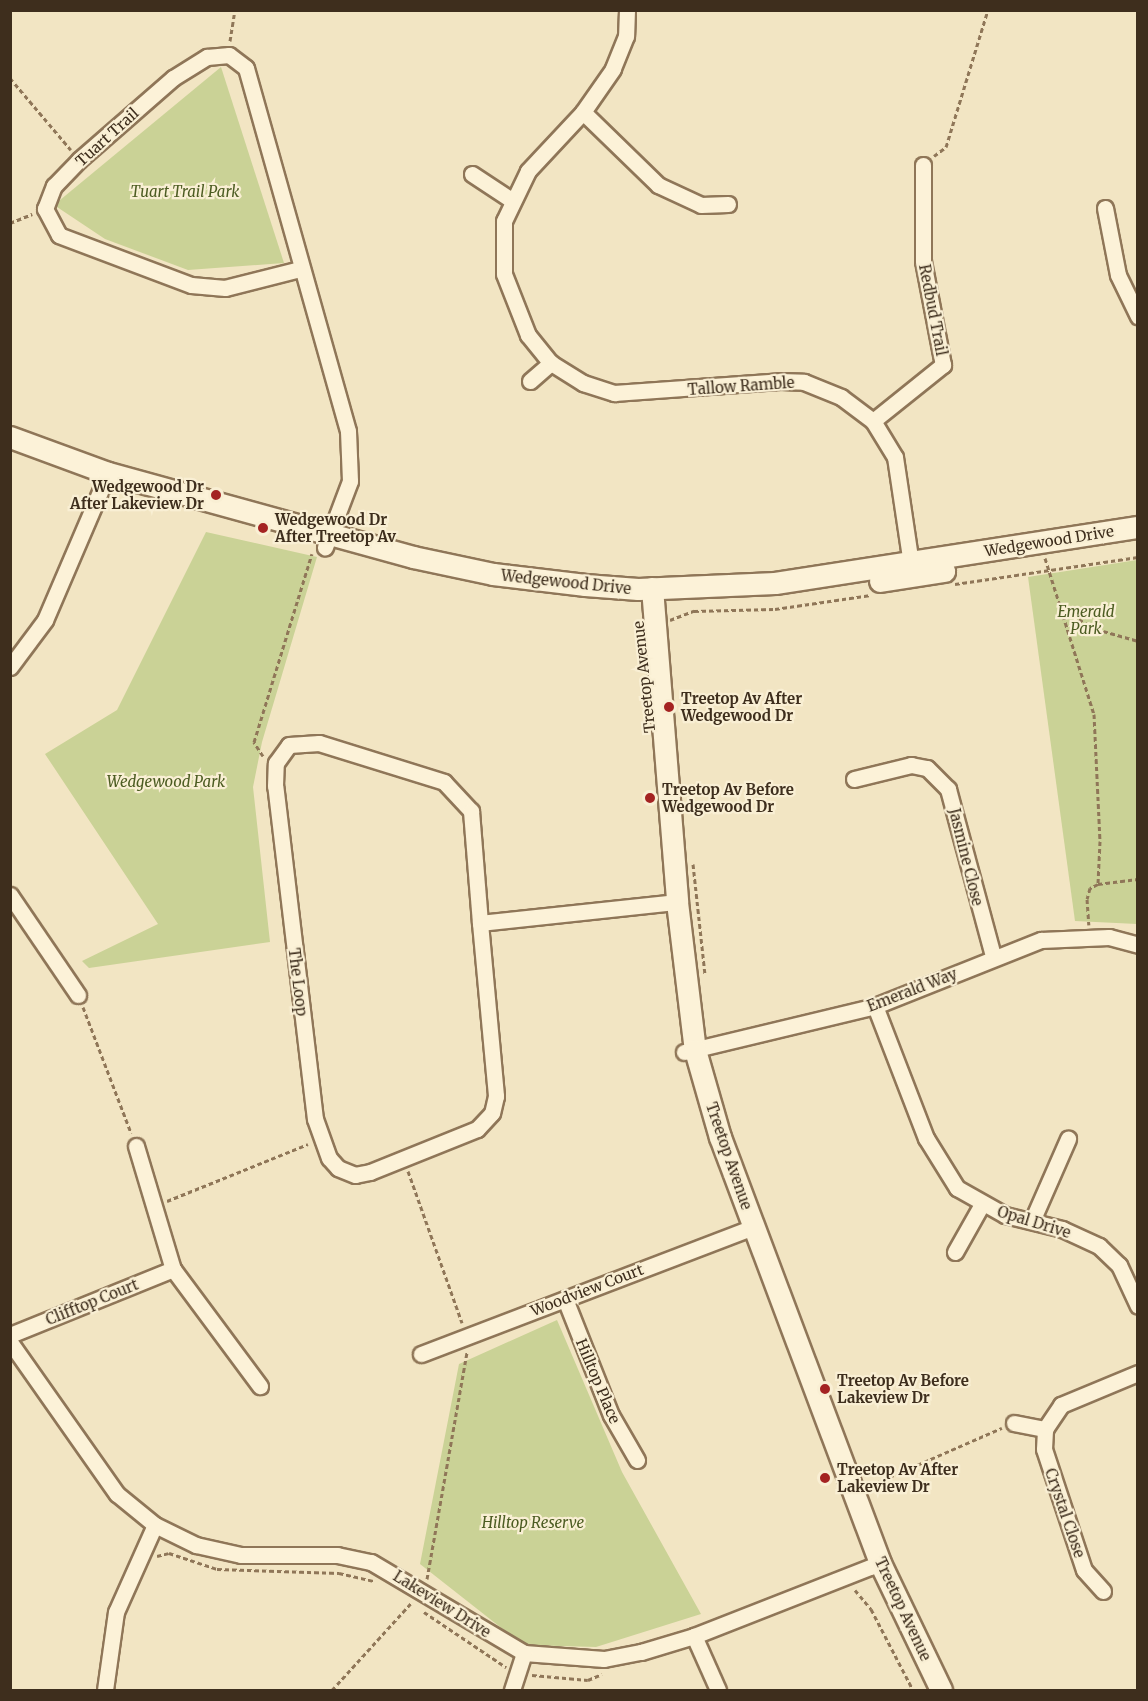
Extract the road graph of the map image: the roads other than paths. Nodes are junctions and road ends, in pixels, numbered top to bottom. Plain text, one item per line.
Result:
1 (627, 10) edge
2 (583, 112) junction
3 (923, 165) road end
4 (472, 174) dead end
5 (513, 201) junction
6 (728, 204) dead end
7 (1105, 208) dead end
8 (300, 268) junction
9 (1137, 316) edge
10 (551, 363) junction
11 (530, 381) dead end
12 (873, 421) junction
13 (10, 437) edge
14 (10, 452) edge
15 (106, 479) junction
16 (1137, 527) edge
17 (1137, 541) edge
18 (323, 545) junction
19 (911, 569) junction
20 (644, 595) junction
21 (10, 667) edge
22 (854, 779) dead end
23 (10, 895) edge
24 (671, 903) junction
25 (480, 923) junction
26 (1137, 945) edge
27 (993, 956) junction
28 (78, 994) road end
29 (875, 1006) junction
30 (690, 1051) junction
31 (1068, 1139) dead end
32 (136, 1146) road end
33 (982, 1204) junction
34 (1032, 1221) junction
35 (747, 1230) junction
36 (955, 1252) dead end
37 (173, 1269) junction
38 (565, 1299) junction
39 (1137, 1306) edge
40 (10, 1335) edge
41 (10, 1342) edge
42 (421, 1354) dead end
43 (1137, 1373) edge
44 (260, 1386) dead end
45 (1014, 1423) road end
46 (1045, 1429) junction
47 (637, 1460) dead end
48 (155, 1525) junction
49 (873, 1565) junction
50 (1103, 1591) dead end
51 (694, 1636) junction
52 (524, 1653) junction
53 (105, 1690) edge
54 (512, 1690) edge
55 (718, 1690) edge
56 (927, 1690) edge
57 (941, 1690) edge

1 - 2 street, Tallow Ramble
2 - 5 street, Tallow Ramble
2 - 6 street
3 - 12 street, Redbud Trail
4 - 5 street
5 - 10 street, Tallow Ramble
7 - 9 street
8 - 8 street, Tuart Trail
8 - 18 street
10 - 11 street
10 - 12 street, Tallow Ramble
12 - 19 street, Tallow Ramble
13 - 15 street, Wedgewood Drive
14 - 15 street, Wedgewood Drive
15 - 18 street, Wedgewood Drive
15 - 21 street
16 - 19 street, Wedgewood Drive
17 - 19 street, Wedgewood Drive
18 - 20 street, Wedgewood Drive
19 - 20 street, Wedgewood Drive
20 - 24 street, Treetop Avenue
22 - 27 street, Jasmine Close
23 - 28 street
24 - 25 street
24 - 30 street, Treetop Avenue
25 - 25 street, The Loop
26 - 27 street, Emerald Way
27 - 29 street, Emerald Way
29 - 30 street, Emerald Way
29 - 33 street, Opal Drive
30 - 35 street, Treetop Avenue
31 - 34 street
32 - 37 street
33 - 34 street, Opal Drive
33 - 36 street
34 - 39 street, Opal Drive
35 - 38 street, Woodview Court
35 - 49 street, Treetop Avenue
37 - 40 street, Clifftop Court
37 - 44 street
38 - 42 street, Woodview Court
38 - 47 street, Hilltop Place
41 - 48 street, Lakeview Drive
43 - 46 street
45 - 46 street
46 - 50 street, Crystal Close
48 - 52 street, Lakeview Drive
48 - 53 street
49 - 51 street, Lakeview Drive
49 - 56 street, Treetop Avenue
49 - 57 street, Treetop Avenue
51 - 52 street, Lakeview Drive
51 - 55 street
52 - 54 street

